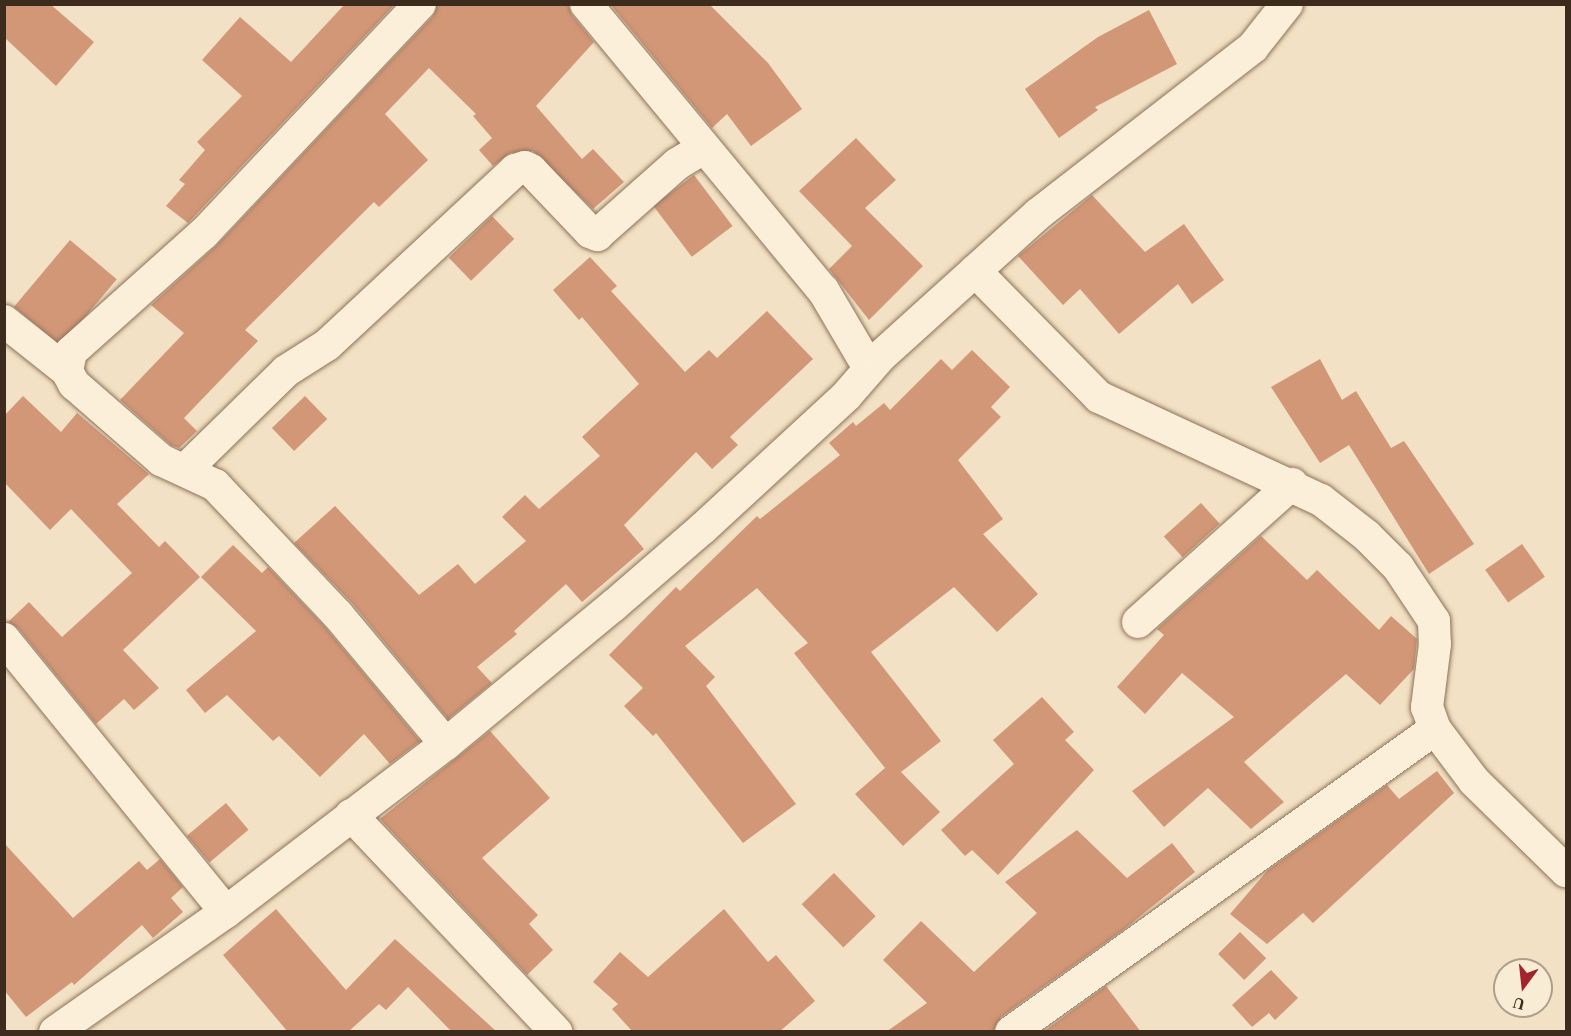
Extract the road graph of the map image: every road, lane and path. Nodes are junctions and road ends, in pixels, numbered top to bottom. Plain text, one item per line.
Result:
1 (420, 4) edge
2 (586, 4) edge
3 (1287, 4) edge
4 (704, 148) junction
5 (975, 271) junction
6 (4, 321) edge
7 (869, 368) junction
8 (67, 371) junction
9 (185, 470) junction
10 (1292, 484) junction
11 (1138, 622) dead end
12 (4, 639) edge
13 (1435, 729) junction
14 (446, 744) junction
15 (351, 815) junction
16 (1566, 871) edge
17 (226, 912) junction
18 (55, 1032) edge
19 (556, 1032) edge
20 (1011, 1032) edge

1 - 8 street
2 - 4 street
3 - 5 street
4 - 7 street
4 - 9 street
5 - 7 street
5 - 10 street
6 - 8 street
7 - 14 street
8 - 9 street
9 - 14 street
10 - 11 street
10 - 13 street
12 - 17 street
13 - 16 street
13 - 20 street
14 - 15 street
15 - 17 street
15 - 19 street
17 - 18 street

